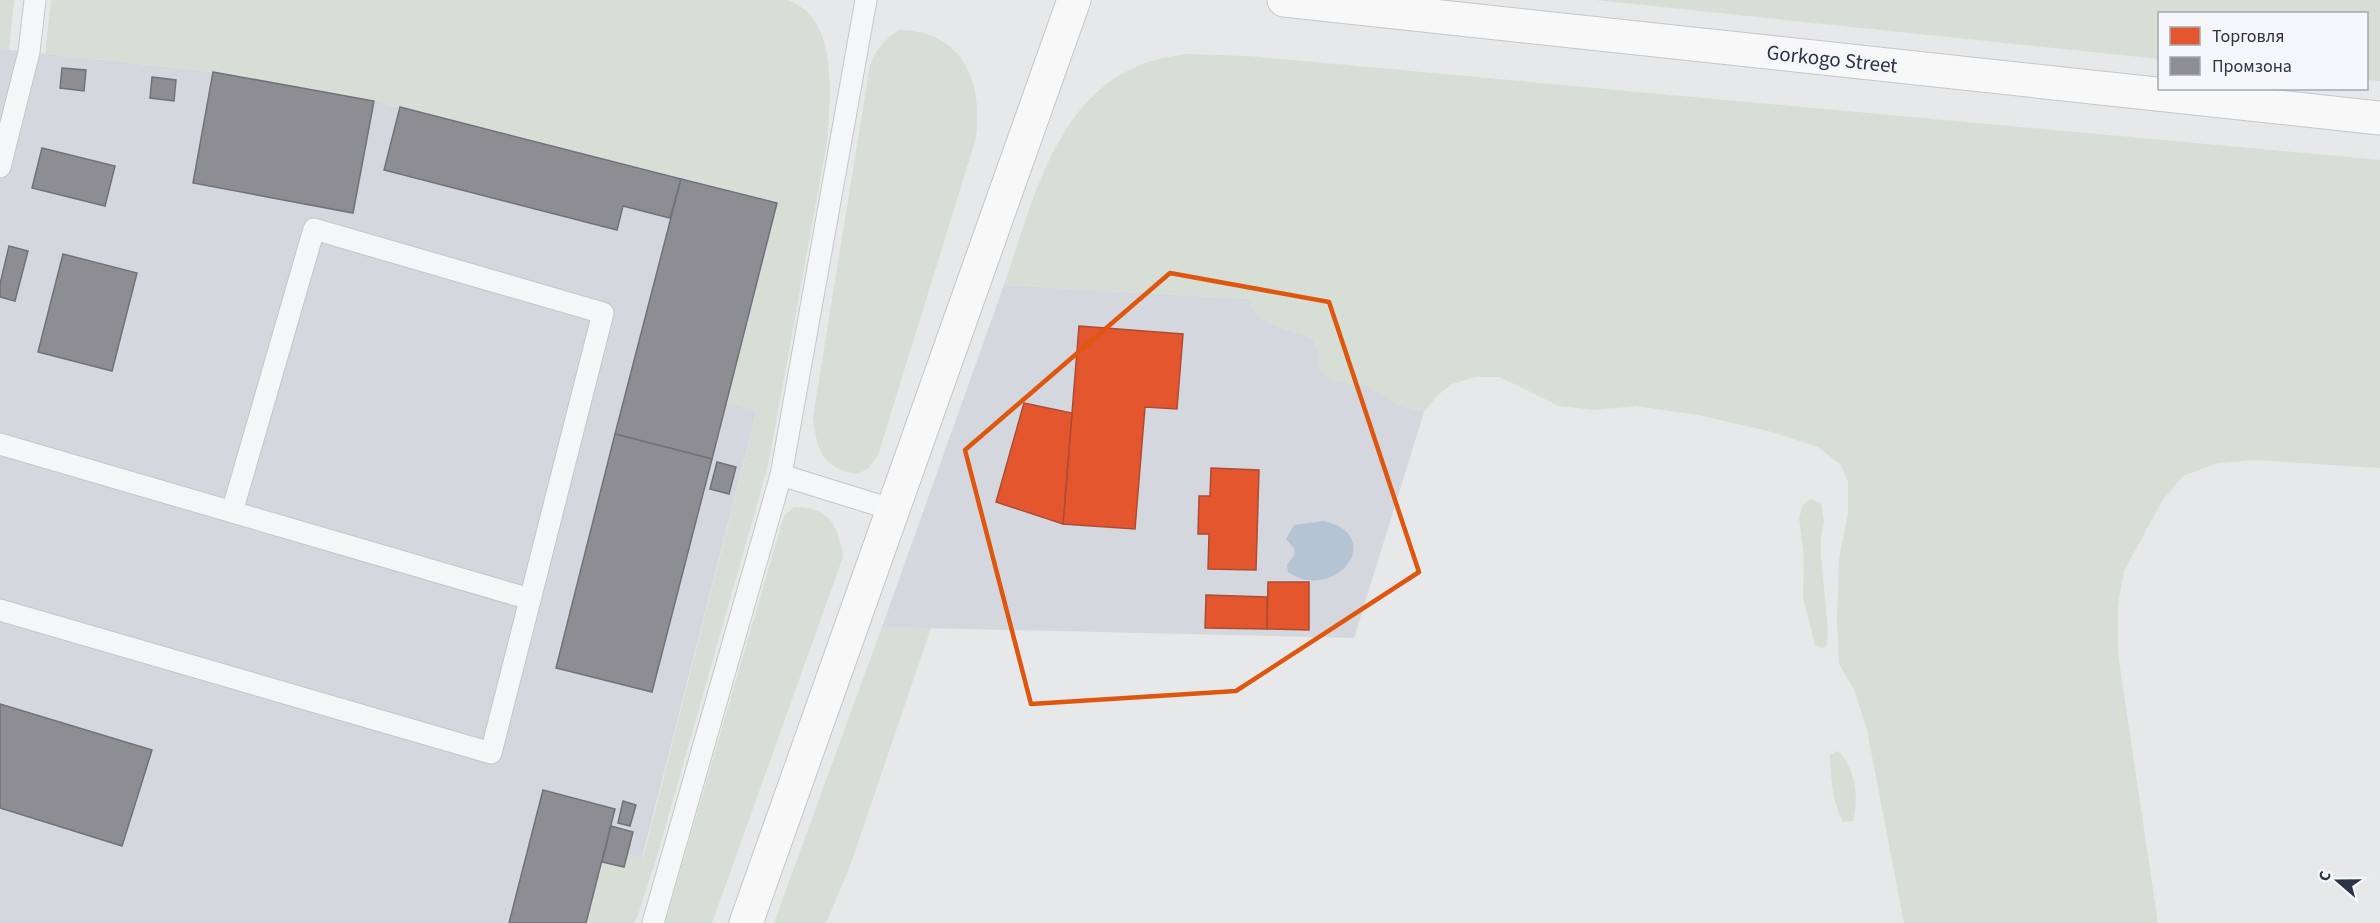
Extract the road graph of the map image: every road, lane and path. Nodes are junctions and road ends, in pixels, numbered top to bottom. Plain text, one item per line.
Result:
1 (35, 0) edge
2 (866, 0) edge
3 (1074, 0) edge
4 (1284, 0) edge
5 (2380, 118) edge
6 (0, 167) edge
7 (0, 444) edge
8 (781, 475) junction
9 (894, 510) junction
10 (232, 512) junction
11 (530, 599) junction
12 (0, 610) edge
13 (653, 923) edge
14 (746, 923) edge

1 - 6 lane
2 - 8 lane
3 - 9 main road
4 - 5 main road, Gorkogo Street
7 - 10 lane
8 - 9 lane
8 - 13 lane
9 - 14 main road
10 - 11 lane
10 - 11 lane
11 - 12 lane

